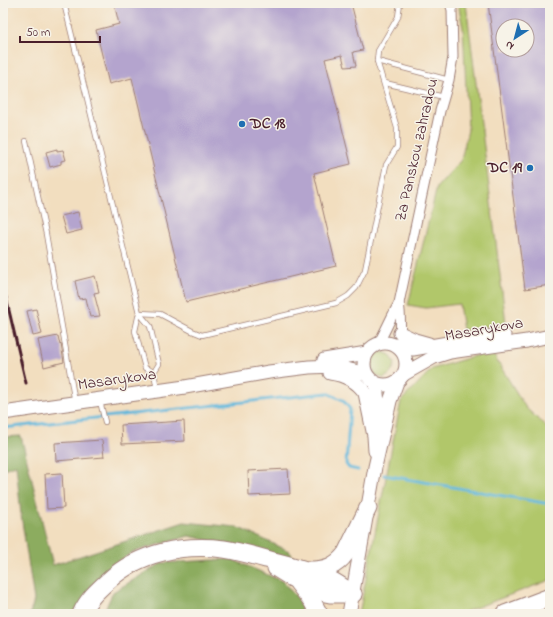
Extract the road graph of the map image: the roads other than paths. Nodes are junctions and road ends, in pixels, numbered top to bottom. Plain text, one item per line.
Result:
1 (64, 3) edge
2 (400, 3) edge
3 (450, 3) edge
4 (377, 61) junction
5 (448, 80) junction
6 (385, 82) junction
7 (444, 96) junction
8 (26, 141) dead end
9 (399, 303) junction
10 (139, 313) junction
11 (400, 333) junction
12 (550, 334) edge
13 (378, 344) junction
14 (432, 345) junction
15 (402, 349) junction
16 (367, 353) junction
17 (154, 372) junction
18 (366, 374) junction
19 (235, 378) junction
20 (401, 378) junction
21 (376, 384) junction
22 (158, 391) junction
23 (75, 403) junction
24 (101, 405) junction
25 (3, 413) edge
26 (105, 420) dead end
27 (374, 436) junction
28 (375, 467) junction
29 (368, 508) junction
30 (299, 574) junction
31 (104, 585) junction
32 (353, 594) junction
33 (550, 597) edge
34 (82, 614) edge
35 (90, 614) edge
36 (319, 614) edge
37 (349, 614) edge
38 (505, 614) edge

1 - 10 lane
2 - 4 lane
3 - 5 street, Za Panskou zahradou
4 - 5 lane
4 - 6 lane
5 - 7 street, Za Panskou zahradou
6 - 7 lane
6 - 10 lane
7 - 9 street, Za Panskou zahradou
8 - 23 lane
9 - 11 street, Za Panskou zahradou
9 - 13 street, Za Panskou zahradou
10 - 17 lane
10 - 17 lane
11 - 14 main road
11 - 15 street, Za Panskou zahradou
12 - 14 main road, Masarykova
12 - 20 main road, Masarykova
13 - 15 main road
13 - 16 main road
14 - 15 main road, Masarykova
15 - 20 main road
16 - 18 main road
16 - 19 main road, Masarykova
17 - 22 lane
18 - 19 main road, Masarykova
18 - 21 main road
19 - 22 main road, Masarykova
19 - 27 main road
20 - 21 main road
20 - 28 main road
21 - 27 main road
22 - 24 main road, Masarykova
23 - 24 main road, Masarykova
23 - 25 main road, Masarykova
24 - 26 lane
27 - 28 main road
28 - 29 main road
29 - 30 highway
29 - 32 main road
30 - 31 highway
30 - 32 highway
30 - 36 highway
31 - 34 highway
31 - 35 highway
32 - 37 main road
33 - 38 highway

